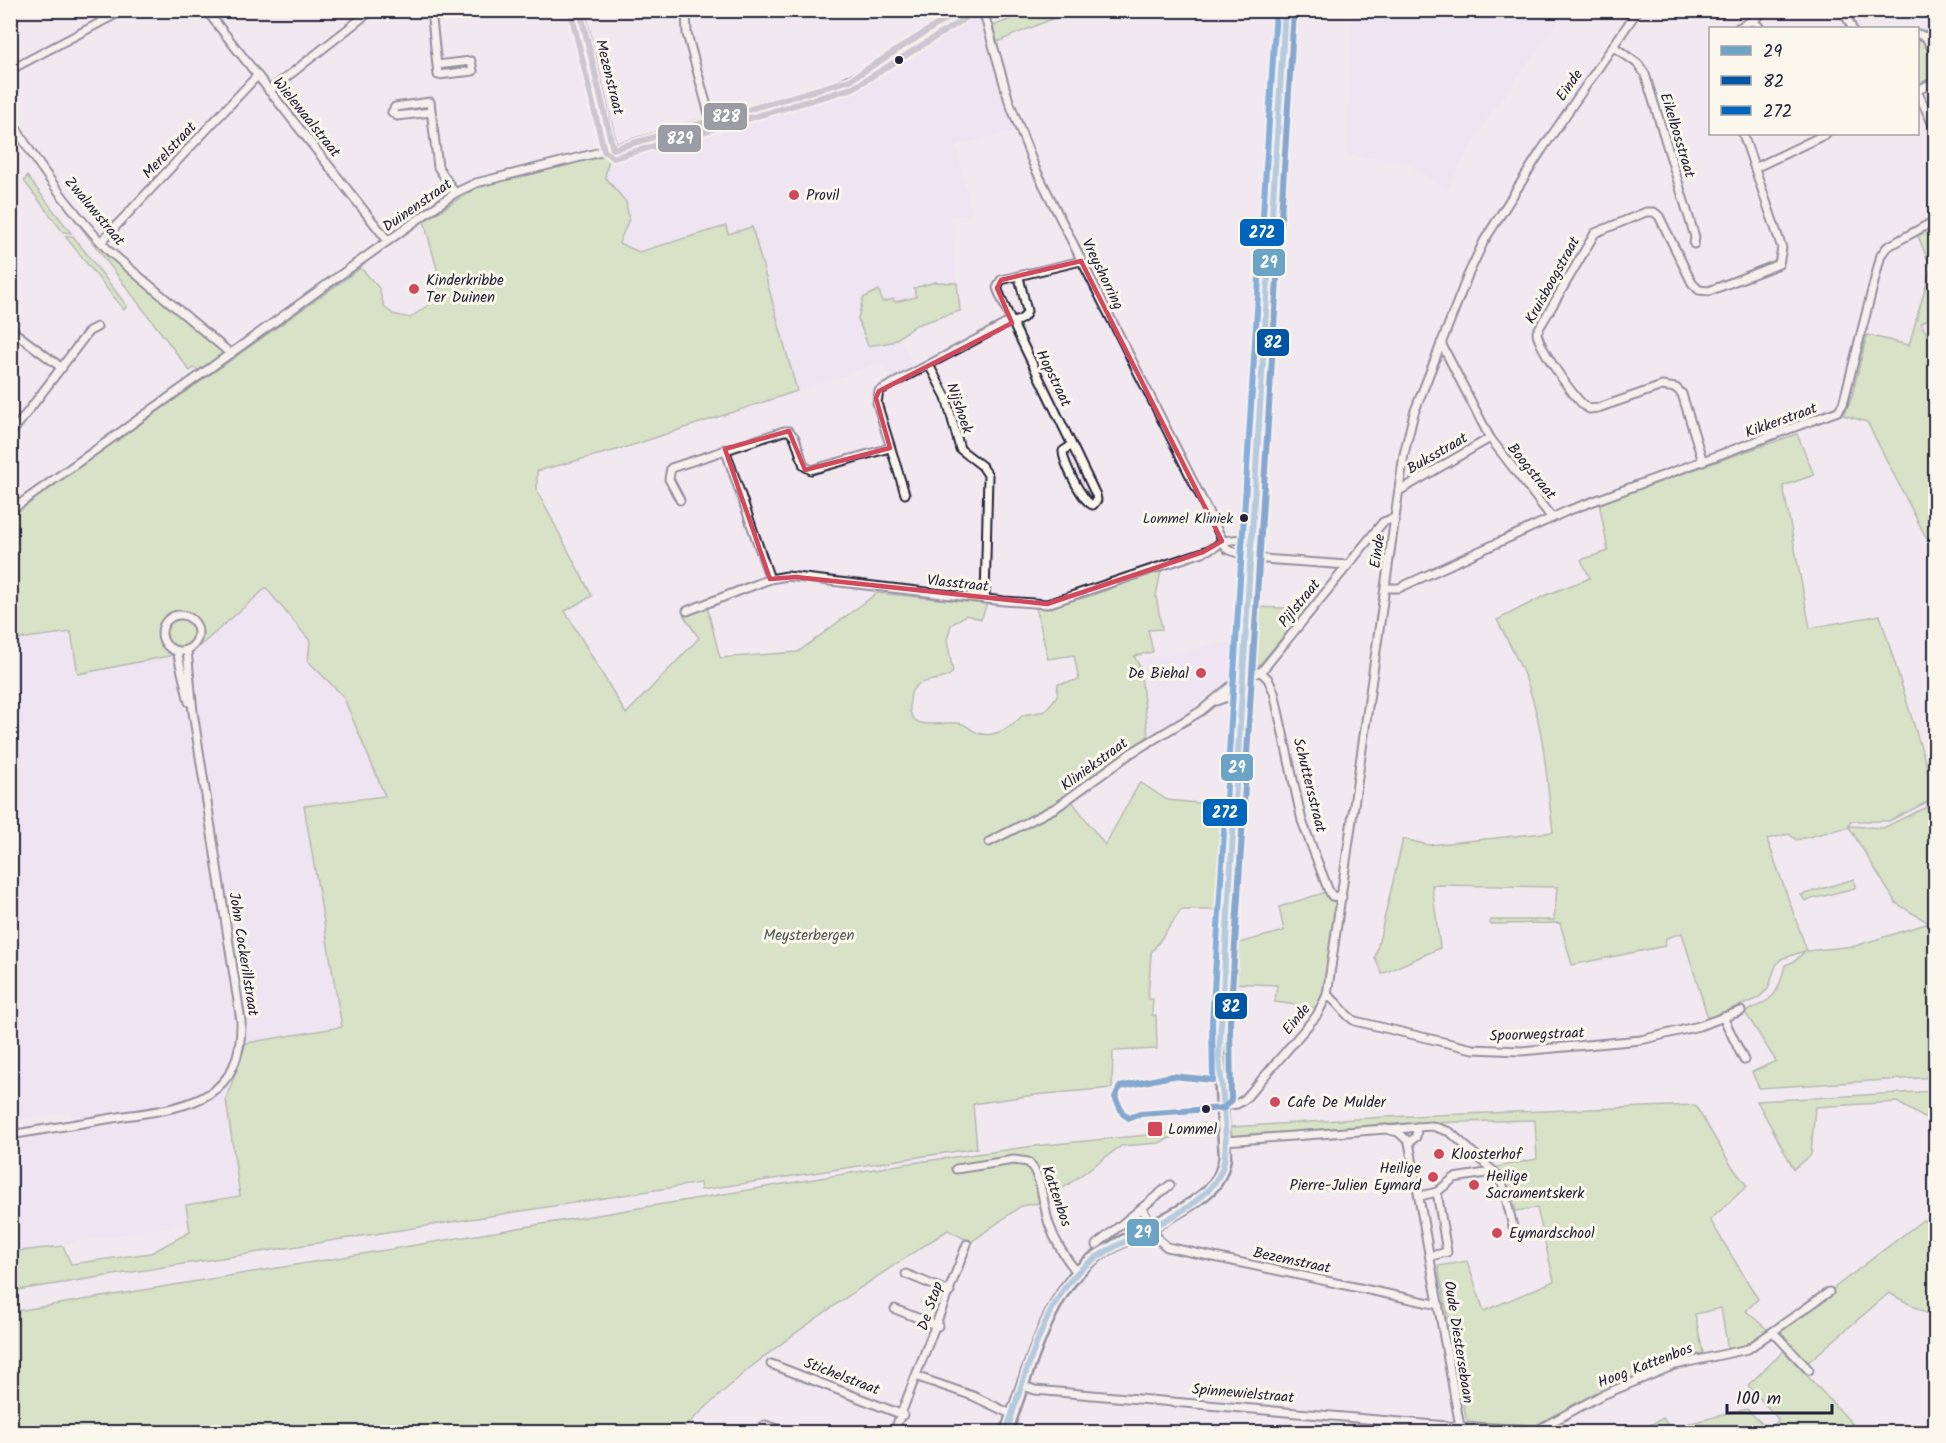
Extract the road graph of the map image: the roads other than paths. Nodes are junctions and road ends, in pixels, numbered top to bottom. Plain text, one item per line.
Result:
1 (124, 10) edge
2 (206, 10) edge
3 (372, 10) edge
4 (431, 10) edge
5 (580, 10) edge
6 (686, 10) edge
7 (961, 10) edge
8 (983, 10) edge
9 (1285, 10) edge
10 (1638, 10) edge
11 (1750, 10) edge
12 (1765, 10) edge
13 (1843, 10) edge
14 (1753, 20) junction
15 (1740, 27) edge
16 (1759, 27) edge
17 (1852, 27) edge
18 (1919, 35) edge
19 (1613, 46) junction
20 (1935, 57) edge
21 (437, 64) junction
22 (10, 70) edge
23 (257, 76) junction
24 (1935, 81) edge
25 (1919, 90) edge
26 (269, 91) junction
27 (1919, 95) edge
28 (431, 112) junction
29 (10, 117) edge
30 (711, 122) junction
31 (1935, 131) edge
32 (1743, 135) edge
33 (1824, 135) edge
34 (613, 149) junction
35 (1755, 168) junction
36 (454, 193) junction
37 (1935, 220) edge
38 (388, 241) junction
39 (101, 242) junction
40 (1694, 244) dead end
41 (1081, 261) junction
42 (1019, 277) junction
43 (1013, 322) junction
44 (97, 327) dead end
45 (10, 329) edge
46 (1441, 343) junction
47 (231, 354) junction
48 (929, 365) junction
49 (62, 368) junction
50 (10, 435) edge
51 (1490, 438) junction
52 (1072, 445) junction
53 (890, 447) junction
54 (725, 449) junction
55 (1703, 462) junction
56 (1399, 491) junction
57 (905, 494) dead end
58 (680, 500) dead end
59 (10, 511) edge
60 (1395, 518) junction
61 (1552, 518) junction
62 (1252, 538) junction
63 (1222, 540) junction
64 (1251, 558) junction
65 (1348, 565) junction
66 (770, 579) junction
67 (1386, 588) junction
68 (986, 599) junction
69 (687, 611) dead end
70 (187, 650) junction
71 (177, 651) junction
72 (1261, 672) junction
73 (1243, 675) junction
74 (1242, 692) junction
75 (1211, 703) junction
76 (193, 712) junction
77 (989, 842) dead end
78 (1342, 897) junction
79 (1327, 995) junction
80 (1741, 1011) dead end
81 (1723, 1017) junction
82 (1744, 1060) dead end
83 (1223, 1106) junction
84 (1417, 1127) junction
85 (1390, 1130) junction
86 (10, 1135) edge
87 (1225, 1141) junction
88 (1409, 1142) junction
89 (956, 1169) dead end
90 (1492, 1170) junction
91 (1170, 1185) dead end
92 (1437, 1192) junction
93 (1420, 1196) junction
94 (1142, 1208) junction
95 (1152, 1225) junction
96 (1512, 1227) dead end
97 (967, 1244) dead end
98 (1096, 1245) dead end
99 (1431, 1256) junction
100 (1077, 1272) junction
101 (906, 1274) dead end
102 (950, 1292) junction
103 (1829, 1292) dead end
104 (1439, 1305) junction
105 (895, 1309) dead end
106 (938, 1326) junction
107 (1773, 1332) junction
108 (771, 1364) dead end
109 (1809, 1370) dead end
110 (918, 1377) junction
111 (1024, 1386) junction
112 (903, 1414) junction
113 (1013, 1414) junction
114 (1460, 1430) edge
115 (758, 1432) edge
116 (789, 1432) edge
117 (894, 1432) edge
118 (1006, 1432) edge

1 - 22 street
2 - 23 street, Wielewaalstraat
3 - 26 street
4 - 21 street
5 - 34 street, Mezenstraat
6 - 30 street
7 - 30 street, Duinenstraat
8 - 41 street, Vreyshorring
9 - 62 main road
10 - 19 street, Einde
11 - 14 street
12 - 14 street
13 - 17 street
14 - 15 street
14 - 16 street
18 - 20 street
19 - 40 street, Eikelbosstraat
19 - 46 street, Einde
21 - 21 street
23 - 26 street, Wielewaalstraat
23 - 39 street, Merelstraat
24 - 25 street
26 - 38 street, Wielewaalstraat
27 - 31 street
28 - 28 street
28 - 36 street
29 - 39 street, Zwaluwstraat
30 - 34 street, Duinenstraat
32 - 35 street
33 - 35 street
34 - 36 street, Duinenstraat
35 - 55 street, Kruisboogstraat
36 - 38 street, Duinenstraat
37 - 55 street, Kikkerstraat
38 - 47 street, Duinenstraat
39 - 47 street, Zwaluwstraat
41 - 42 street
41 - 63 street, Vreyshorring
42 - 43 street
42 - 43 street, Hopstraat
43 - 48 street
43 - 52 street, Hopstraat
44 - 49 street
45 - 49 street
46 - 51 street, Boogstraat
46 - 56 street, Einde
47 - 59 street, Duinenstraat
48 - 53 street
48 - 68 street, Nijshoek
49 - 50 street
51 - 56 street, Buksstraat
51 - 61 street, Boogstraat
52 - 52 street, Hopstraat
53 - 54 street
53 - 57 street
54 - 58 street
54 - 66 street
55 - 61 street, Kikkerstraat
56 - 60 street, Einde
60 - 65 street, Pijlstraat
60 - 67 street, Einde
61 - 67 street, Boogstraat
62 - 63 street
62 - 64 main road
63 - 64 street, Vreyshorring
63 - 68 street, Vlasstraat
64 - 65 street, Pijlstraat
64 - 73 main road
65 - 72 street, Pijlstraat
66 - 68 street, Vlasstraat
66 - 69 street, Vlasstraat
67 - 78 street, Einde
70 - 71 street
70 - 71 street, John Cockerillstraat
70 - 76 street, John Cockerillstraat
71 - 76 street, John Cockerillstraat
72 - 73 street
72 - 78 street, Schuttersstraat
73 - 74 main road
73 - 75 street, Kliniekstraat
74 - 75 street, Kliniekstraat
74 - 83 main road
75 - 77 street, Kliniekstraat
76 - 86 street, John Cockerillstraat
78 - 79 street, Einde
79 - 81 street, Spoorwegstraat
79 - 83 street, Einde
80 - 81 street, Spoorwegstraat
81 - 82 street
83 - 87 main road
84 - 85 street
84 - 88 street
84 - 90 street
85 - 87 street
85 - 88 street
87 - 95 main road
88 - 93 street, Oude Diestersebaan
89 - 100 street, Kattenbos
90 - 92 street
90 - 96 street
91 - 94 street
92 - 93 street
92 - 99 street
93 - 99 street, Oude Diestersebaan
94 - 95 street
94 - 98 street
95 - 100 main road
95 - 104 street, Bezemstraat
97 - 102 street, De Stap
99 - 104 street, Oude Diestersebaan
100 - 111 main road
101 - 102 street
102 - 106 street, De Stap
103 - 107 street, Hoog Kattenbos
104 - 114 street, Oude Diestersebaan
105 - 106 street
106 - 110 street, De Stap
107 - 109 street
107 - 114 street, Hoog Kattenbos
108 - 112 street, Stichelstraat
110 - 112 street, De Stap
110 - 113 street
111 - 113 main road
111 - 114 street, Spinnewielstraat
112 - 117 street, De Stap
113 - 118 main road
115 - 116 street

